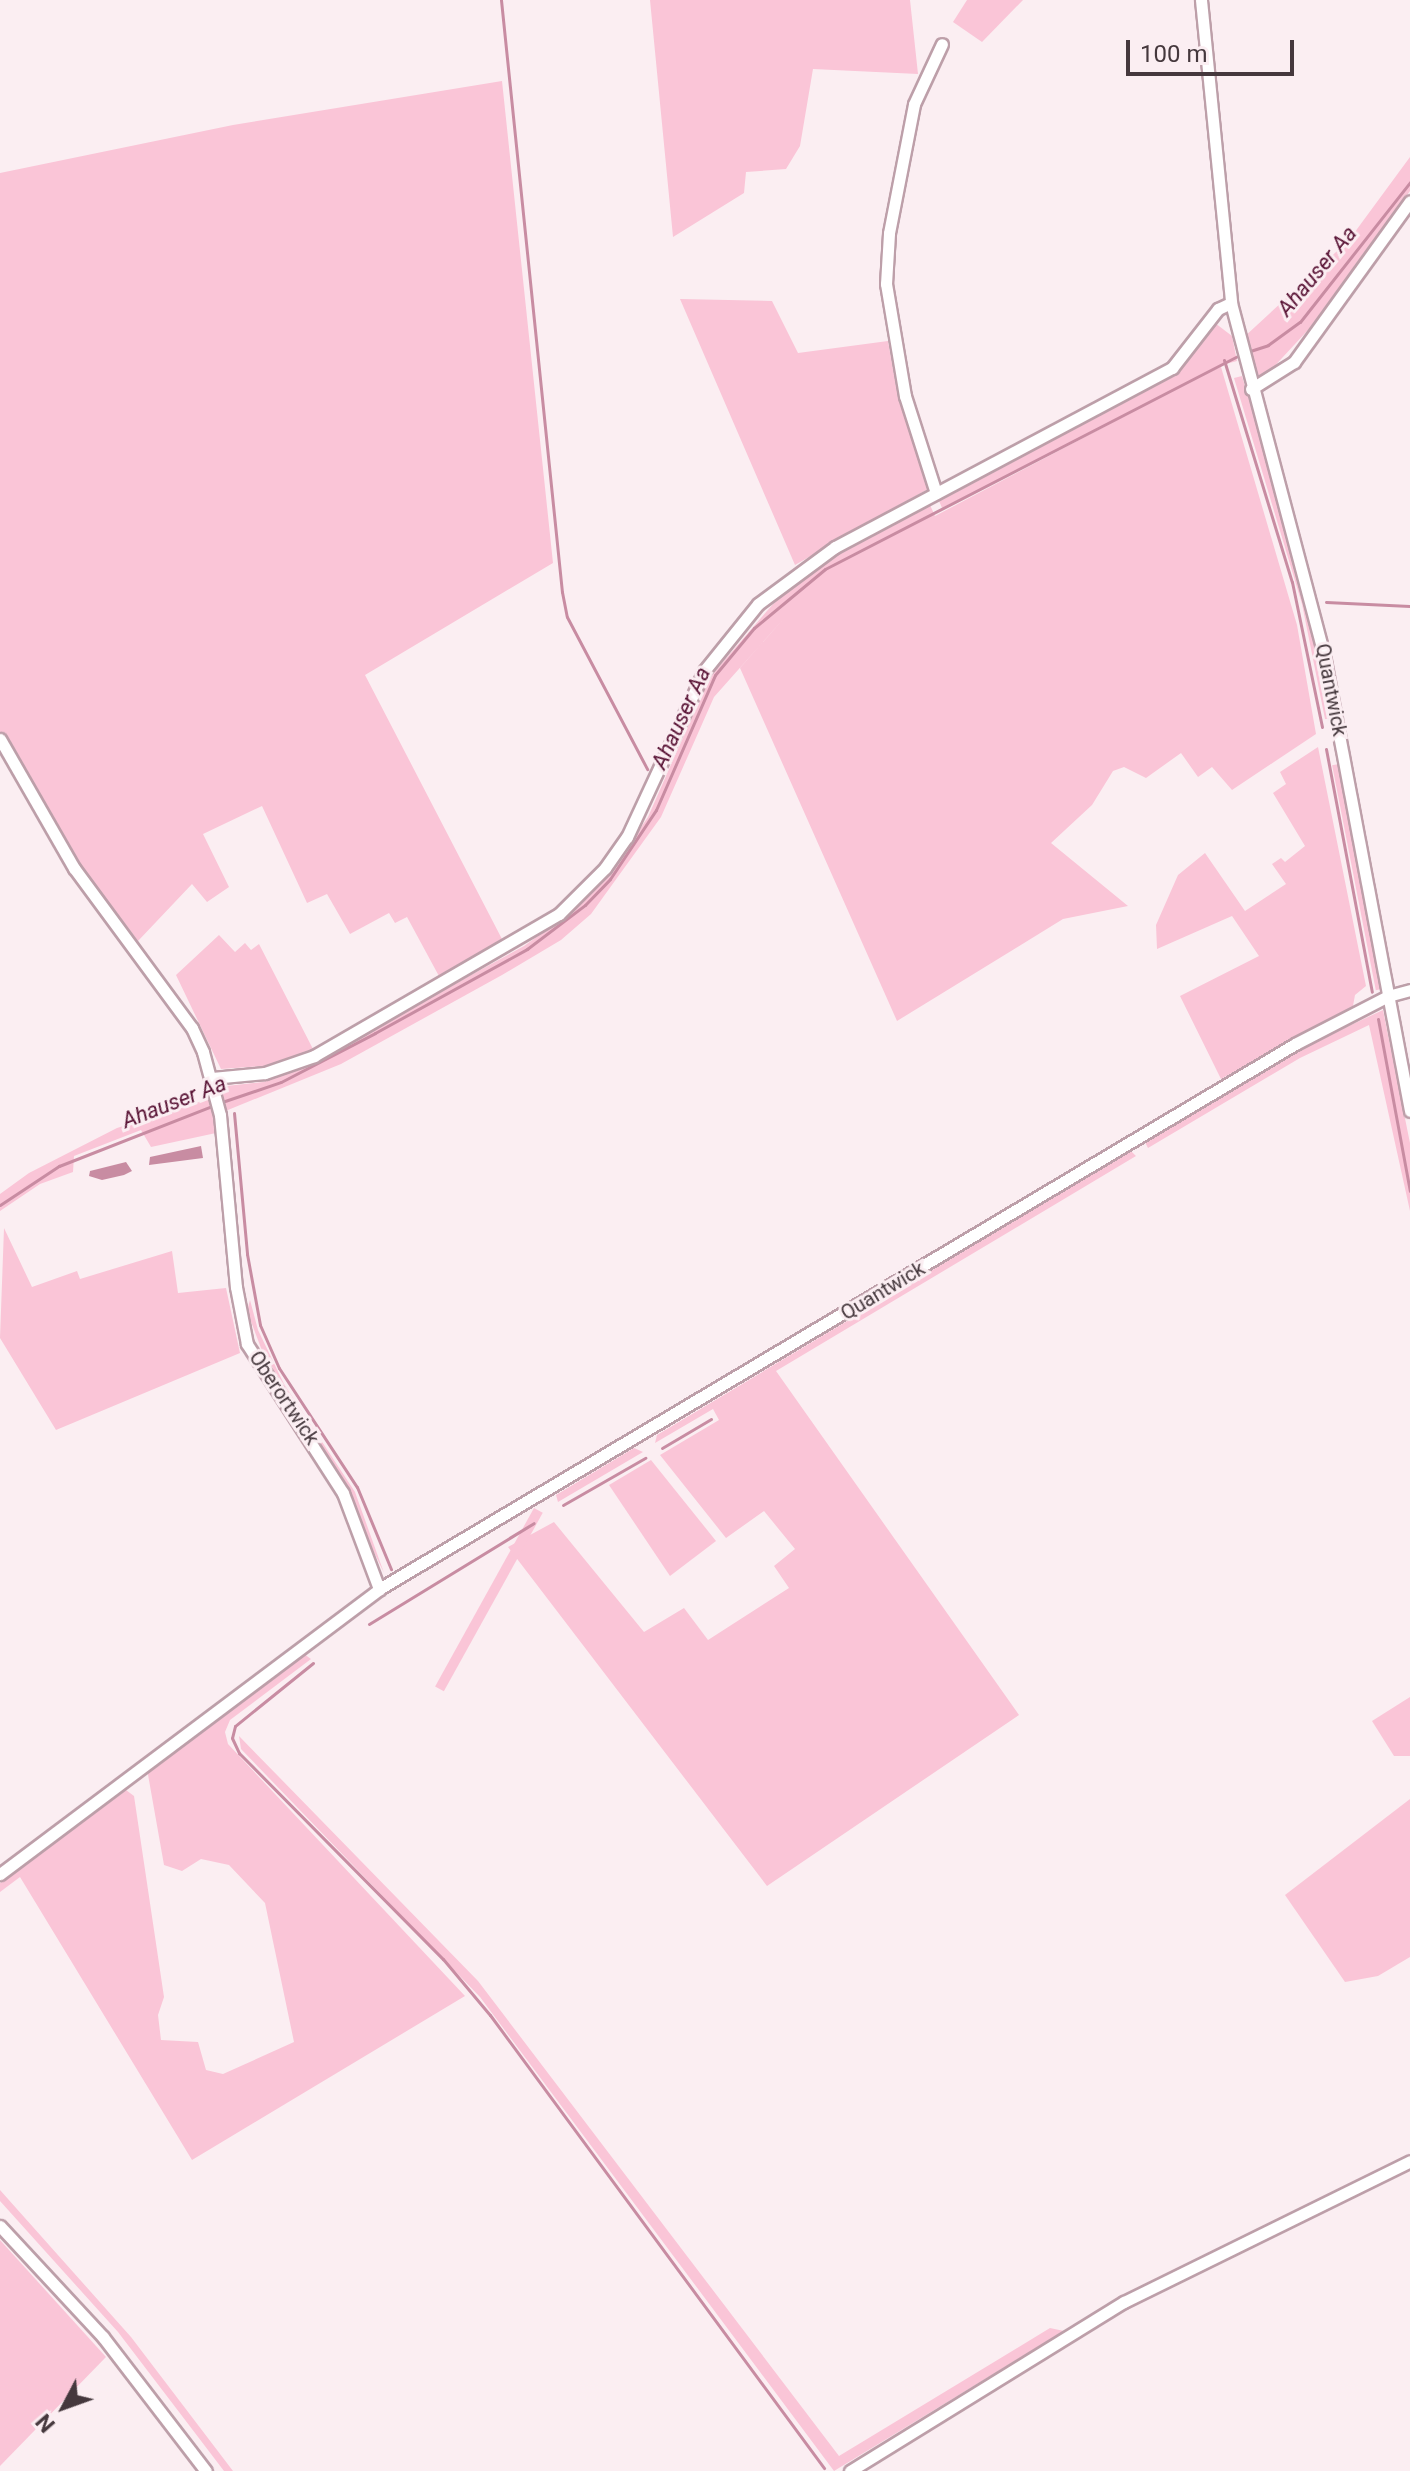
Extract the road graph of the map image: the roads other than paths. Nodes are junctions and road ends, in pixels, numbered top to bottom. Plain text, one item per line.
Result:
1 (1201, 0) edge
2 (942, 44) dead end
3 (1410, 201) edge
4 (1231, 303) junction
5 (1251, 389) junction
6 (936, 493) junction
7 (0, 739) edge
8 (1410, 990) edge
9 (1388, 996) junction
10 (212, 1078) junction
11 (1410, 1111) edge
12 (379, 1589) junction
13 (0, 1874) edge
14 (1410, 2161) edge
15 (0, 2226) edge
16 (206, 2471) edge
17 (850, 2471) edge

1 - 4 street, Quantwick
2 - 6 street
3 - 5 street
4 - 5 street, Quantwick
4 - 6 street
5 - 9 street, Quantwick
6 - 10 street
7 - 10 street, Oberortwick
8 - 9 street, Quantwick
9 - 11 street, Quantwick
9 - 12 street, Quantwick
10 - 12 street, Oberortwick
12 - 13 street
14 - 17 street
15 - 16 street

